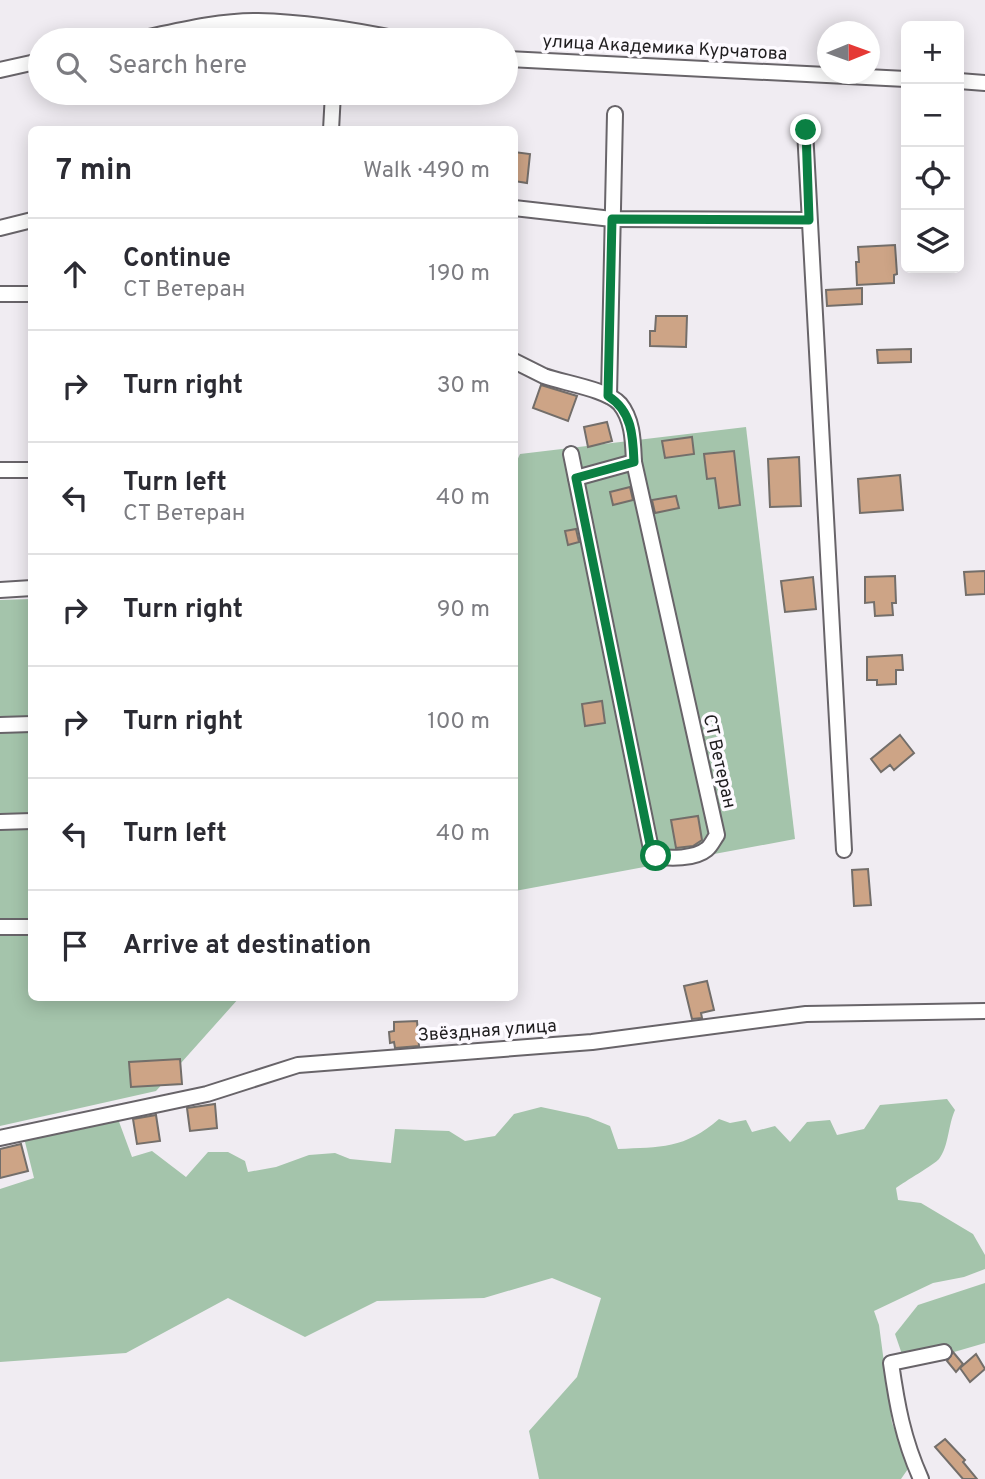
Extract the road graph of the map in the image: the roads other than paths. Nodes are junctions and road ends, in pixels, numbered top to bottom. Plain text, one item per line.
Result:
1 (193, 28) edge
2 (307, 28) edge
3 (518, 60) edge
4 (28, 64) edge
5 (0, 70) edge
6 (901, 79) edge
7 (964, 81) edge
8 (985, 83) edge
9 (332, 105) edge
10 (615, 114) dead end
11 (331, 126) edge
12 (806, 130) dead end
13 (518, 208) edge
14 (612, 219) junction
15 (809, 220) junction
16 (28, 221) edge
17 (0, 228) edge
18 (0, 293) edge
19 (28, 294) edge
20 (518, 362) edge
21 (608, 396) junction
22 (571, 454) dead end
23 (634, 462) junction
24 (0, 470) edge
25 (28, 470) edge
26 (576, 478) junction
27 (28, 589) edge
28 (0, 590) edge
29 (28, 724) edge
30 (0, 725) edge
31 (28, 821) edge
32 (0, 822) edge
33 (844, 850) dead end
34 (0, 927) edge
35 (28, 927) edge
36 (985, 1011) edge
37 (0, 1138) edge
38 (944, 1352) dead end
39 (921, 1479) edge

1 - 2 street
3 - 6 street, улица Академика Курчатова
4 - 5 street
7 - 8 street
9 - 11 street
10 - 14 street
12 - 15 street
13 - 14 street
14 - 15 street
14 - 21 street
15 - 33 street
16 - 17 street
18 - 19 street
20 - 21 street
21 - 23 street, СТ Ветеран
22 - 26 street, СТ Ветеран
23 - 26 street
23 - 26 street, СТ Ветеран
24 - 25 street
27 - 28 street
29 - 30 street
31 - 32 street
34 - 35 street
36 - 37 street, Звёздная улица
38 - 39 street

